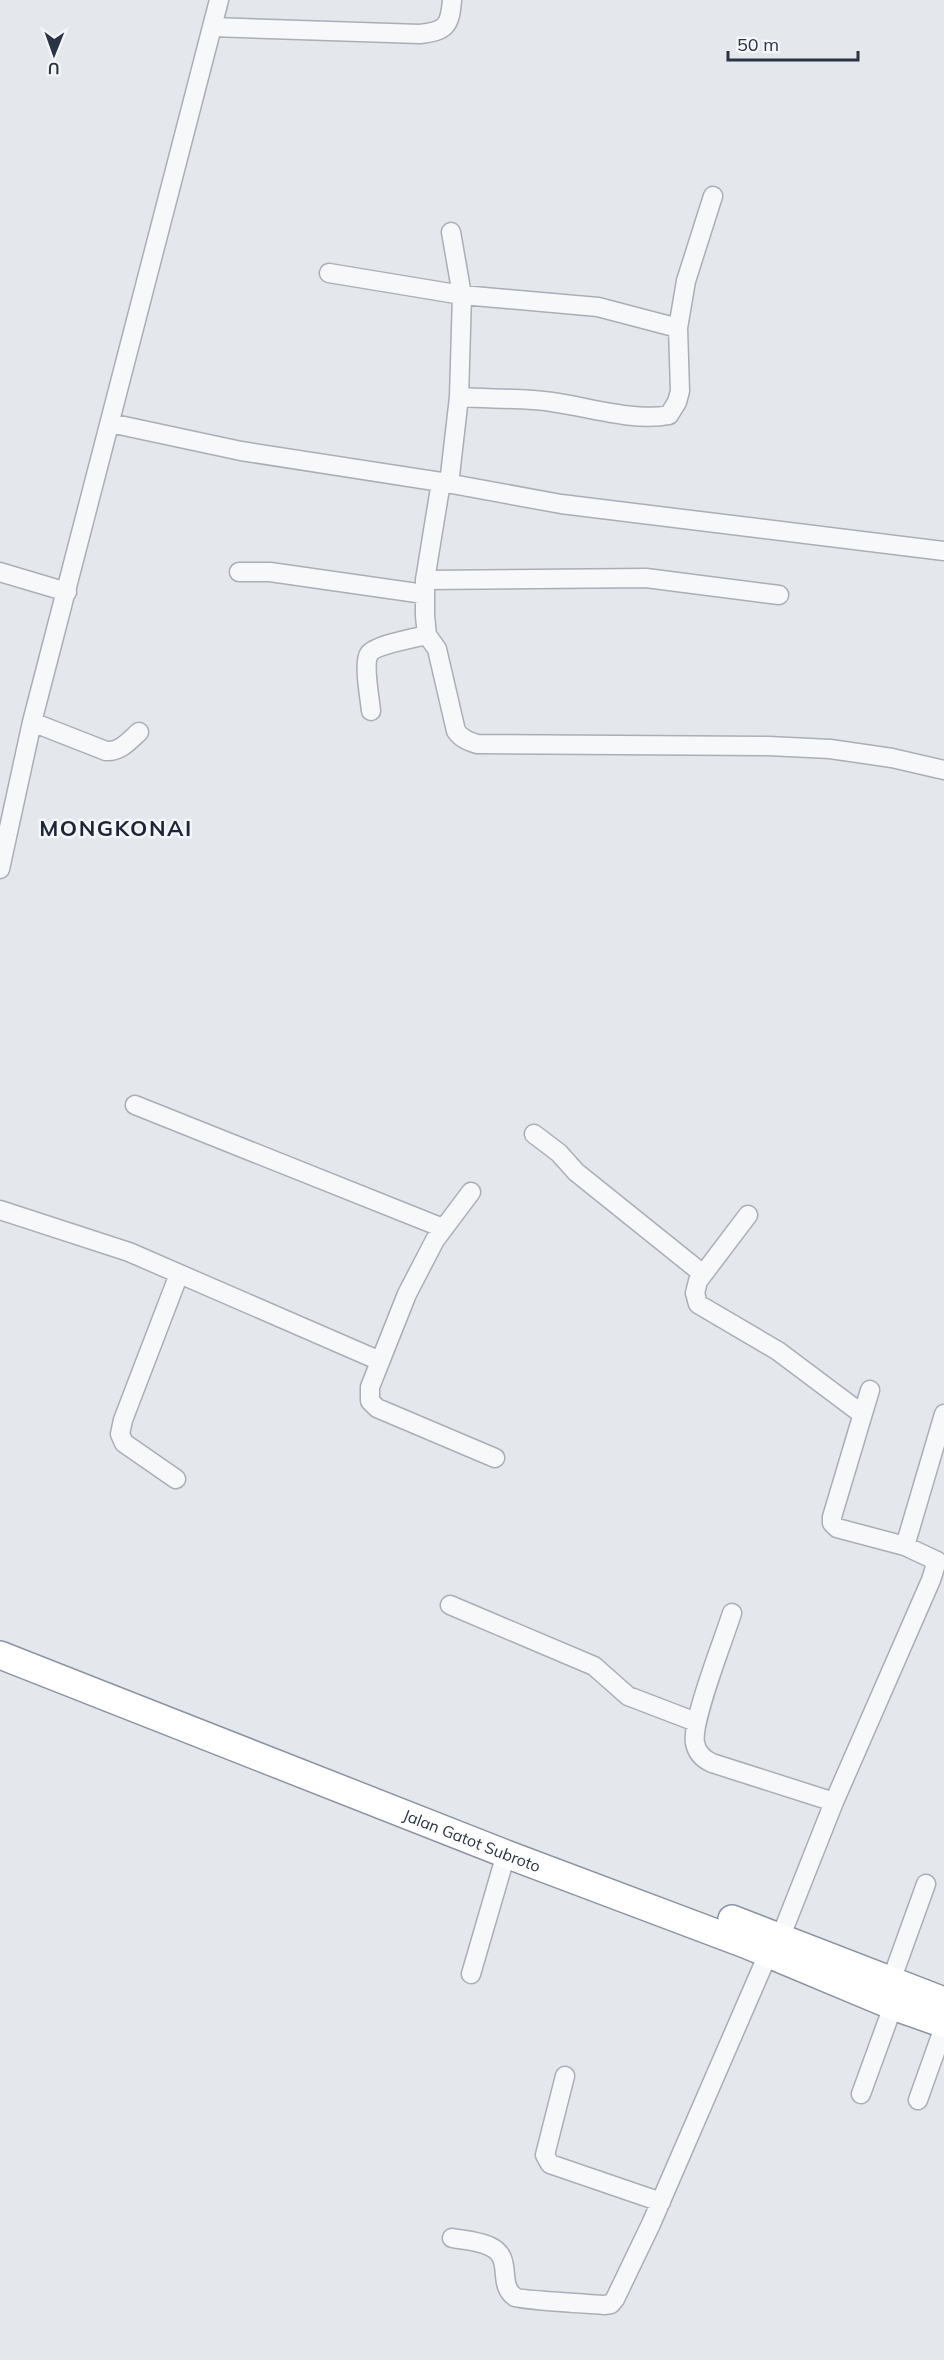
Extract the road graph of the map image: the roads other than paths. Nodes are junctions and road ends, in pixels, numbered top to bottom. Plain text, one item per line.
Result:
1 (219, 0) edge
2 (452, 0) edge
3 (212, 27) junction
4 (713, 196) dead end
5 (451, 232) dead end
6 (329, 273) dead end
7 (462, 295) junction
8 (678, 328) junction
9 (459, 397) junction
10 (110, 423) junction
11 (445, 483) junction
12 (944, 551) edge
13 (0, 572) edge
14 (239, 572) dead end
15 (425, 587) junction
16 (67, 592) junction
17 (779, 595) dead end
18 (427, 635) junction
19 (371, 711) dead end
20 (32, 722) junction
21 (139, 732) dead end
22 (944, 770) edge
23 (0, 868) edge
24 (135, 1105) dead end
25 (534, 1134) dead end
26 (471, 1192) dead end
27 (0, 1210) edge
28 (748, 1215) dead end
29 (443, 1228) junction
30 (179, 1274) junction
31 (703, 1274) junction
32 (380, 1361) junction
33 (870, 1389) dead end
34 (862, 1414) junction
35 (944, 1414) edge
36 (495, 1458) dead end
37 (176, 1479) dead end
38 (905, 1546) junction
39 (940, 1562) edge
40 (450, 1605) dead end
41 (732, 1613) dead end
42 (0, 1637) edge
43 (0, 1655) edge
44 (696, 1722) junction
45 (834, 1802) junction
46 (506, 1854) junction
47 (926, 1884) dead end
48 (774, 1949) junction
49 (471, 1974) dead end
50 (892, 1993) junction
51 (944, 2001) edge
52 (944, 2026) edge
53 (566, 2076) dead end
54 (861, 2094) dead end
55 (918, 2100) dead end
56 (661, 2202) junction
57 (452, 2238) dead end

1 - 3 street
2 - 3 street
3 - 10 street
4 - 8 street
5 - 7 street
6 - 7 street
7 - 8 street
7 - 9 street
8 - 9 street
9 - 11 street
10 - 11 street
10 - 16 street
11 - 12 street
11 - 15 street
13 - 16 street
14 - 15 street
15 - 17 street
15 - 18 street
16 - 20 street
18 - 19 street
18 - 22 street
20 - 21 street
20 - 23 street
24 - 29 street
25 - 31 street
26 - 29 street
27 - 30 street
28 - 31 street
29 - 32 street
30 - 32 street
30 - 37 street
31 - 34 street
32 - 36 street
33 - 34 street
34 - 38 street
35 - 38 street
38 - 39 street
39 - 45 street
40 - 44 street
41 - 44 street
42 - 48 highway, Jalan Gatot Subroto
43 - 46 highway, Jalan Gatot Subroto
44 - 45 street
45 - 48 street
46 - 48 highway, Jalan Gatot Subroto
46 - 49 street
47 - 50 street
48 - 50 highway, Jalan Gatot Subroto
48 - 56 street
50 - 51 highway, Jalan Gatot Subroto
50 - 52 highway, Jalan Gatot Subroto
50 - 54 street
52 - 55 street
53 - 56 street
56 - 57 street

